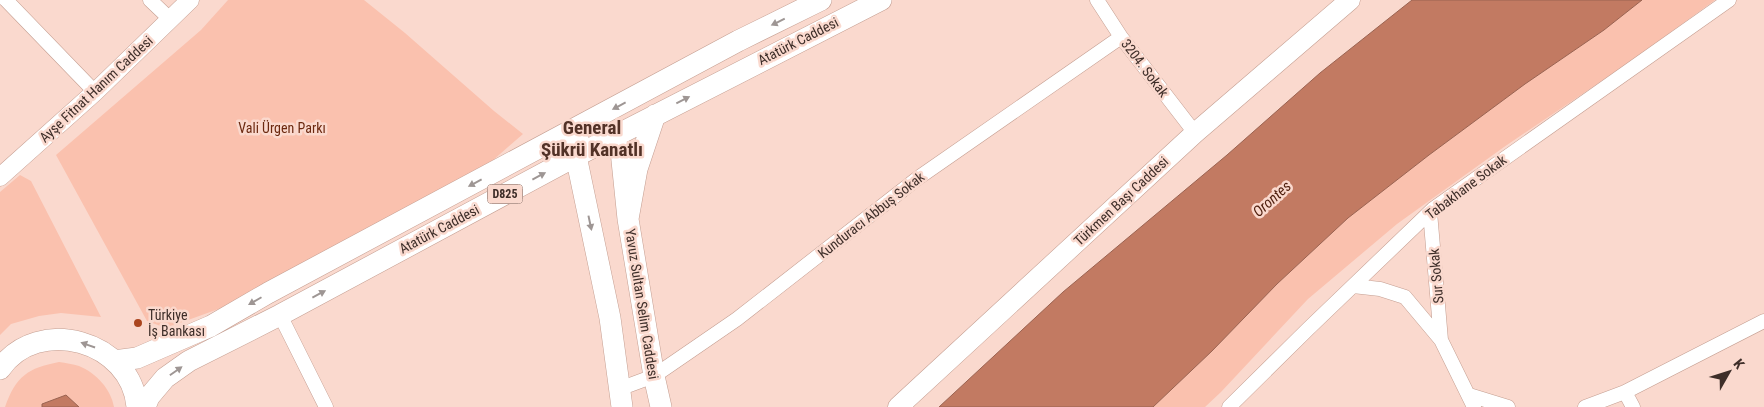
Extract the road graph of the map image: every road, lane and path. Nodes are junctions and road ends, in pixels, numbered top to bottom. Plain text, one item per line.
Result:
1 (6, 0) edge
2 (150, 0) edge
3 (190, 0) edge
4 (821, 0) edge
5 (881, 0) edge
6 (1097, 0) edge
7 (1350, 0) edge
8 (1729, 0) edge
9 (171, 20) junction
10 (1121, 37) junction
11 (95, 92) junction
12 (655, 115) junction
13 (584, 125) junction
14 (1195, 133) junction
15 (610, 138) junction
16 (576, 156) junction
17 (0, 177) edge
18 (1430, 212) junction
19 (628, 219) junction
20 (1352, 286) junction
21 (280, 315) junction
22 (1764, 321) edge
23 (1441, 340) junction
24 (114, 361) junction
25 (0, 369) edge
26 (654, 376) junction
27 (1625, 392) junction
28 (621, 398) edge
29 (1471, 401) edge
30 (137, 407) edge
31 (145, 407) edge
32 (326, 407) edge
33 (661, 407) edge
34 (898, 407) edge
35 (1229, 407) edge
36 (1508, 407) edge
37 (1585, 407) edge
38 (1633, 407) edge

1 - 11 street
2 - 9 street
3 - 9 street, Ayşe Fitnat Hanım Caddesi
4 -> 13 main road, Atatürk Caddesi / D825
12 -> 5 main road, Atatürk Caddesi / D825
6 - 10 street, 3204. Sokak
7 - 14 main road, Türkmen Başı Caddesi
8 - 18 street, Tabakhane Sokak
9 - 11 street, Ayşe Fitnat Hanım Caddesi
10 - 14 street, 3204. Sokak
10 - 26 street, Kunduracı Abbuş Sokak
11 - 17 street, Ayşe Fitnat Hanım Caddesi
12 - 15 main road, Atatürk Caddesi / D825
12 - 19 main road, Yavuz Sultan Selim Caddesi
13 - 15 main road
13 - 16 main road
13 -> 24 main road, Atatürk Caddesi / D825
14 - 34 main road, Türkmen Başı Caddesi
15 - 16 main road, Atatürk Caddesi / D825
15 - 19 main road
21 -> 16 main road, Atatürk Caddesi / D825
16 -> 28 main road
18 - 20 street, Tabakhane Sokak
18 - 23 street, Sur Sokak
19 - 26 main road, Yavuz Sultan Selim Caddesi
20 - 23 street, Sur Sokak
20 - 35 street, Tabakhane Sokak
31 -> 21 main road, Atatürk Caddesi / D825
21 - 32 street
22 - 27 street
23 - 29 street, Sur Sokak
24 -> 25 main road
24 - 30 main road
26 - 28 street, Kunduracı Abbuş Sokak
26 - 33 main road, Yavuz Sultan Selim Caddesi
27 - 37 street
27 - 38 street
29 - 36 street

